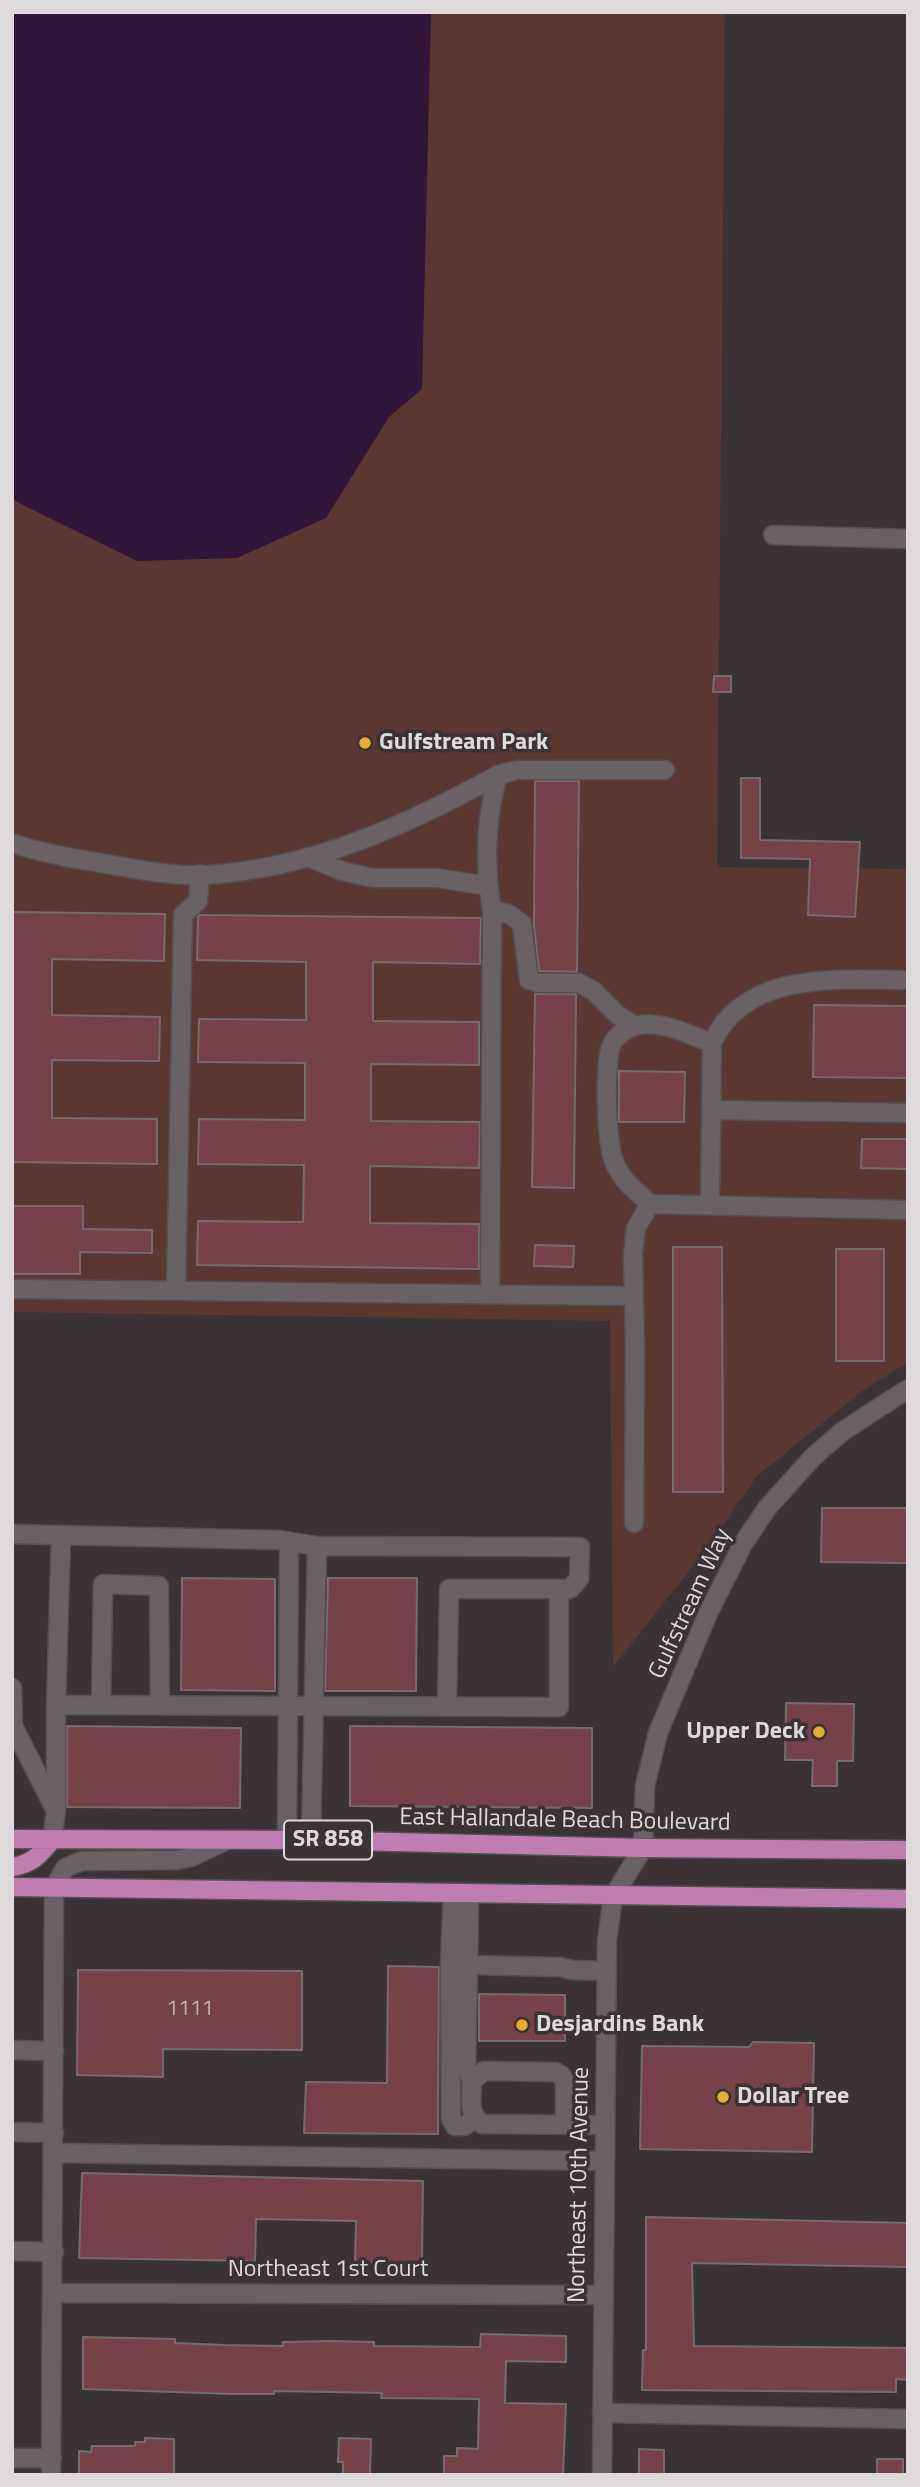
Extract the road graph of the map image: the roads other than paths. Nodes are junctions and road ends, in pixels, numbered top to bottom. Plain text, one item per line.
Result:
1 (774, 535) dead end
2 (908, 538) edge
3 (665, 770) dead end
4 (498, 775) junction
5 (12, 843) edge
6 (308, 857) junction
7 (200, 874) junction
8 (488, 886) junction
9 (492, 910) junction
10 (908, 981) edge
11 (635, 1026) junction
12 (712, 1043) junction
13 (712, 1110) junction
14 (908, 1113) edge
15 (650, 1204) junction
16 (710, 1204) junction
17 (908, 1210) edge
18 (12, 1290) edge
19 (176, 1291) junction
20 (490, 1294) junction
21 (633, 1296) junction
22 (908, 1390) edge
23 (634, 1523) dead end
24 (12, 1534) edge
25 (61, 1535) junction
26 (289, 1542) junction
27 (317, 1546) junction
28 (559, 1589) junction
29 (12, 1688) edge
30 (315, 1704) junction
31 (56, 1705) junction
32 (101, 1705) junction
33 (160, 1705) junction
34 (288, 1705) junction
35 (447, 1707) junction
36 (56, 1811) junction
37 (12, 1839) edge
38 (52, 1840) junction
39 (228, 1840) junction
40 (287, 1840) junction
41 (312, 1840) junction
42 (643, 1848) junction
43 (908, 1850) edge
44 (12, 1867) edge
45 (12, 1888) edge
46 (54, 1888) junction
47 (461, 1895) junction
48 (613, 1897) junction
49 (908, 1899) edge
50 (459, 1964) junction
51 (607, 1971) junction
52 (12, 2050) edge
53 (54, 2051) junction
54 (472, 2081) junction
55 (475, 2119) junction
56 (565, 2125) junction
57 (605, 2125) junction
58 (12, 2132) edge
59 (54, 2133) junction
60 (54, 2153) junction
61 (604, 2161) junction
62 (12, 2251) edge
63 (54, 2252) junction
64 (53, 2293) junction
65 (603, 2295) junction
66 (603, 2413) junction
67 (908, 2420) edge
68 (12, 2458) edge
69 (52, 2466) edge
70 (602, 2475) edge

1 - 2 street
3 - 4 street
4 - 6 street
4 - 8 street
5 - 7 street
6 - 7 street
6 - 8 street
7 - 19 street
8 - 9 street
9 - 11 street
9 - 20 street
10 - 12 street
11 - 12 street
11 - 15 street
12 - 13 street
13 - 14 street
13 - 16 street
15 - 16 street
15 - 21 street
16 - 17 street
18 - 19 street
19 - 20 street
20 - 21 street
21 - 23 street
22 - 42 street, Gulfstream Way
24 - 25 street
25 - 26 street
25 - 31 street
26 - 27 street
26 - 34 street
27 - 28 street
27 - 30 street
28 - 35 street
28 - 35 street
29 - 36 street
30 - 34 street
30 - 35 street
30 - 41 street
31 - 32 street
31 - 36 street
32 - 33 street
32 - 33 street
33 - 34 street
34 - 40 street
36 - 38 street
37 - 38 main road, East Hallandale Beach Boulevard / SR 858
38 - 39 main road, East Hallandale Beach Boulevard / SR 858
38 - 44 main road
39 - 40 main road, East Hallandale Beach Boulevard / SR 858
39 - 46 street
40 - 41 main road, East Hallandale Beach Boulevard / SR 858
41 - 42 main road, East Hallandale Beach Boulevard / SR 858
42 - 43 main road, East Hallandale Beach Boulevard / SR 858
42 - 48 street, Gulfstream Way
45 - 46 main road, SR 858
46 - 47 main road, SR 858
46 - 53 street
47 - 48 main road, SR 858
47 - 50 street
48 - 49 main road, SR 858
48 - 51 street, Northeast 10th Avenue
50 - 51 street
50 - 54 street
50 - 55 street
51 - 57 street, Northeast 10th Avenue
52 - 53 street
53 - 59 street
54 - 55 street
54 - 56 street
55 - 56 street
56 - 57 street
57 - 61 street, Northeast 10th Avenue
58 - 59 street
59 - 60 street
60 - 61 street
60 - 63 street
61 - 65 street, Northeast 10th Avenue
62 - 63 street
63 - 64 street
64 - 65 street, Northeast 1st Court
64 - 69 street
65 - 66 street, Northeast 10th Avenue
66 - 67 street
66 - 70 street, Northeast 10th Avenue
68 - 69 street

